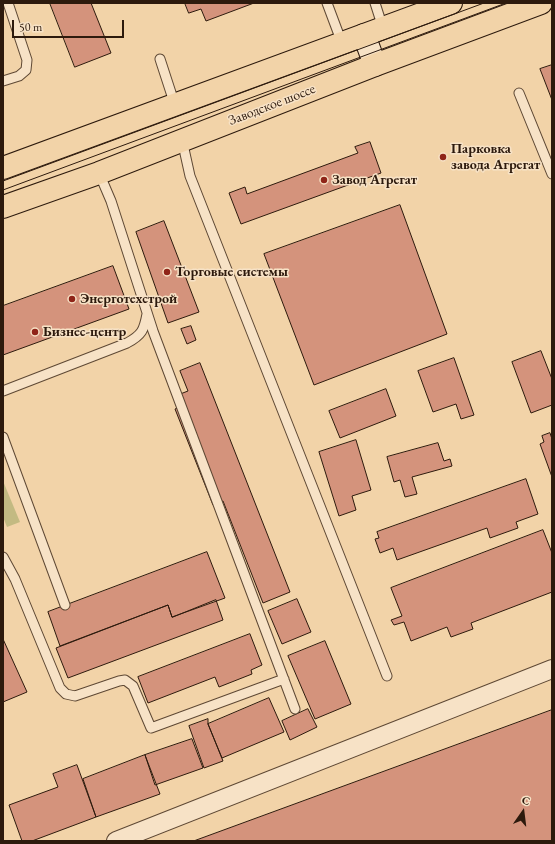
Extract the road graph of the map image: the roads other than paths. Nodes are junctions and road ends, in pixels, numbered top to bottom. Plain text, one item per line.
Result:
1 (8, 3) edge
2 (327, 3) edge
3 (375, 3) edge
4 (451, 3) edge
5 (541, 3) edge
6 (373, 32) junction
7 (342, 44) junction
8 (160, 59) dead end
9 (375, 65) junction
10 (3, 81) edge
11 (519, 93) dead end
12 (175, 105) junction
13 (182, 140) junction
14 (3, 168) edge
15 (99, 173) junction
16 (552, 174) edge
17 (3, 207) edge
18 (147, 313) junction
19 (138, 337) junction
20 (158, 346) junction
21 (3, 391) edge
22 (3, 437) edge
23 (3, 558) edge
24 (64, 605) dead end
25 (552, 669) edge
26 (388, 676) dead end
27 (284, 679) junction
28 (295, 709) dead end
29 (124, 839) edge

1 - 10 lane
2 - 7 lane
3 - 6 lane
4 - 6 main road
5 - 9 main road, Заводское шоссе
6 - 7 main road
6 - 9 main road
7 - 12 main road
8 - 12 lane
9 - 13 main road, Заводское шоссе
11 - 16 lane
12 - 14 main road
13 - 15 main road, Заводское шоссе
13 - 26 lane
15 - 17 main road, Заводское шоссе
15 - 18 lane
18 - 19 lane
18 - 20 lane
19 - 20 lane
19 - 21 lane
20 - 27 lane
22 - 24 lane
23 - 27 lane
25 - 29 street
27 - 28 lane

